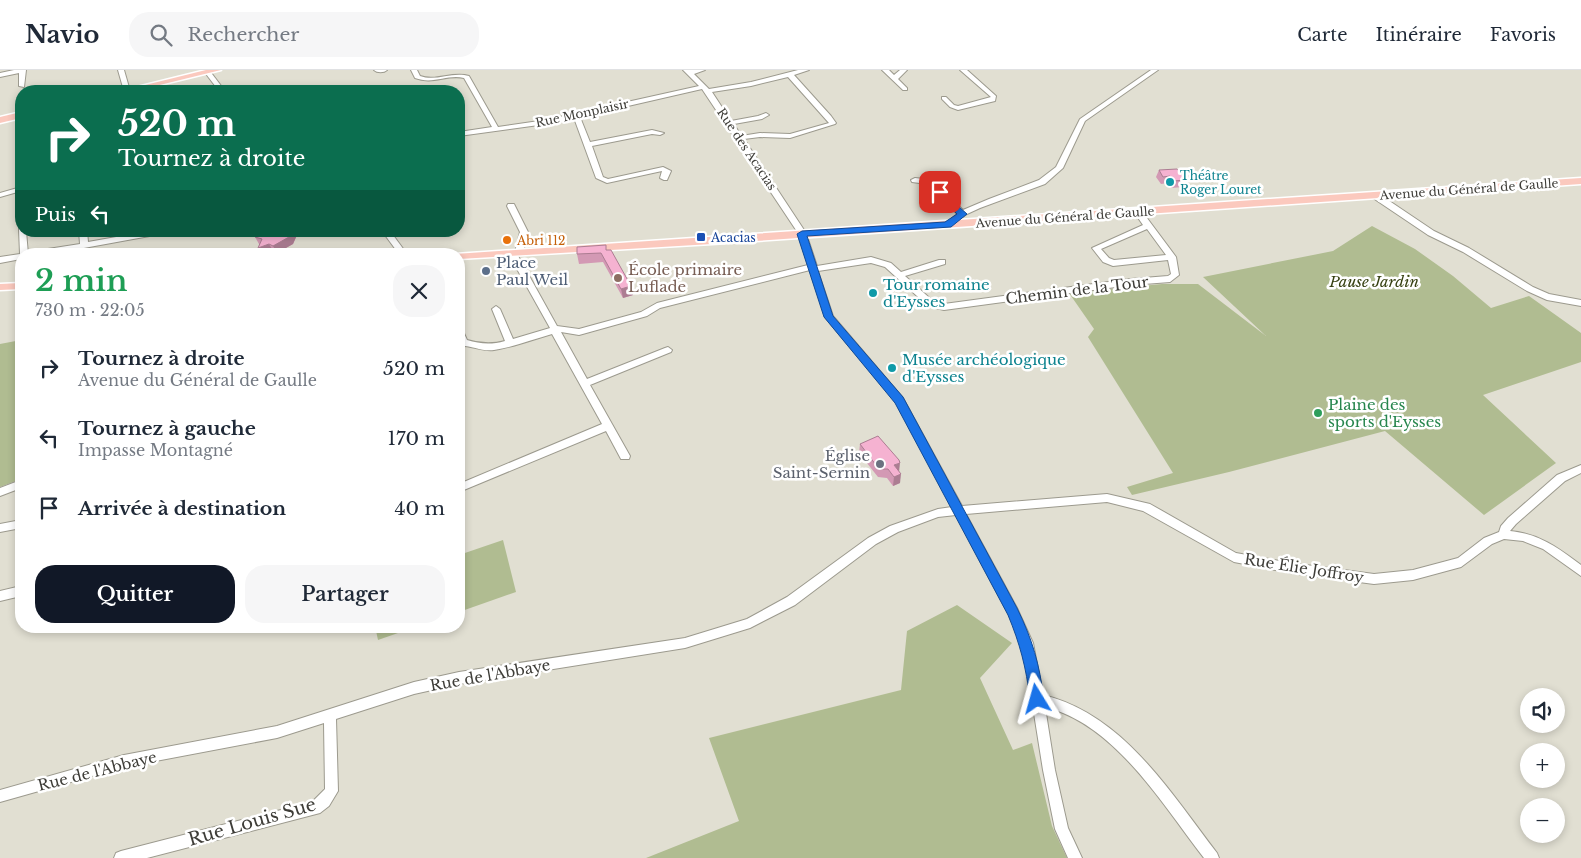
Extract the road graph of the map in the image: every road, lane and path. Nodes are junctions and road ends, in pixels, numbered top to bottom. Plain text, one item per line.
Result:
1 (22, 70) edge
2 (121, 70) edge
3 (217, 70) edge
4 (377, 70) edge
5 (384, 70) edge
6 (414, 70) edge
7 (702, 70) edge
8 (806, 70) edge
9 (885, 70) edge
10 (904, 70) edge
11 (963, 70) edge
12 (1155, 70) edge
13 (207, 71) edge
14 (687, 71) edge
15 (0, 75) edge
16 (790, 75) junction
17 (894, 79) junction
18 (22, 85) edge
19 (125, 85) edge
20 (150, 85) edge
21 (218, 85) edge
22 (706, 89) junction
23 (904, 89) dead end
24 (944, 98) dead end
25 (576, 115) junction
26 (766, 115) dead end
27 (15, 116) edge
28 (0, 120) edge
29 (729, 122) junction
30 (496, 129) junction
31 (465, 133) edge
32 (660, 133) dead end
33 (739, 138) junction
34 (588, 145) junction
35 (664, 178) dead end
36 (915, 180) dead end
37 (1580, 182) edge
38 (15, 191) edge
39 (0, 195) edge
40 (1376, 196) junction
41 (511, 206) dead end
42 (1138, 212) junction
43 (962, 214) junction
44 (948, 225) junction
45 (1148, 225) junction
46 (802, 234) junction
47 (83, 237) edge
48 (131, 237) edge
49 (390, 237) edge
50 (84, 245) junction
51 (68, 248) edge
52 (399, 248) edge
53 (515, 253) junction
54 (465, 256) edge
55 (1172, 256) junction
56 (15, 257) edge
57 (0, 260) edge
58 (942, 262) dead end
59 (813, 268) junction
60 (900, 275) junction
61 (15, 286) edge
62 (0, 287) edge
63 (1581, 303) edge
64 (496, 309) dead end
65 (553, 330) junction
66 (510, 342) junction
67 (465, 344) edge
68 (668, 350) dead end
69 (584, 384) junction
70 (608, 426) junction
71 (626, 456) dead end
72 (1581, 469) edge
73 (15, 486) edge
74 (465, 486) edge
75 (0, 492) edge
76 (958, 510) junction
77 (15, 525) edge
78 (0, 528) edge
79 (1504, 535) junction
80 (1581, 571) edge
81 (15, 592) edge
82 (0, 596) edge
83 (1037, 699) junction
84 (330, 714) junction
85 (0, 796) edge
86 (121, 858) edge
87 (1075, 858) edge
88 (1212, 858) edge

1 - 15 street
1 - 18 street
2 - 19 street
3 - 13 main road
4 - 5 street
6 - 30 street
7 - 14 street
8 - 16 street, Rue Monplaisir
9 - 17 street
10 - 17 street
11 - 24 street
12 - 43 street
13 - 20 main road
13 - 21 street
14 - 22 street, Rue des Acacias
16 - 22 street, Rue Monplaisir
16 - 33 street
17 - 23 street
22 - 25 street, Rue Monplaisir
22 - 29 street, Rue des Acacias
25 - 30 street, Rue Monplaisir
25 - 34 street
26 - 29 street
27 - 28 main road
29 - 33 street, Rue des Acacias
30 - 31 street, Rue Monplaisir
32 - 34 street
33 - 46 street, Rue des Acacias
34 - 35 street
36 - 43 street
37 - 40 main road, Avenue du Général de Gaulle
38 - 39 street
40 - 42 main road, Avenue du Général de Gaulle
40 - 63 street
41 - 53 street
42 - 44 main road, Avenue du Général de Gaulle
42 - 45 street
43 - 44 street
44 - 46 main road, Avenue du Général de Gaulle
45 - 55 street
45 - 55 street
46 - 53 main road, Avenue du Général de Gaulle
46 - 59 street, Rue des Acacias
47 - 50 street
48 - 50 street
49 - 52 street
50 - 51 street
53 - 54 main road, Avenue du Général de Gaulle
53 - 65 street
55 - 60 street, Chemin de la Tour
56 - 57 street
58 - 60 street
59 - 60 street, Chemin de la Tour
59 - 65 street, Chemin de la Tour
59 - 76 street, Rue des Acacias
61 - 62 main road
64 - 66 street
65 - 66 street, Chemin de la Tour
65 - 69 street
66 - 67 street, Chemin de la Tour
68 - 69 street
69 - 70 street
70 - 71 street
70 - 74 street
72 - 79 street
73 - 75 street
76 - 79 street, Rue Élie Joffroy
76 - 83 street, Rue des Acacias
76 - 84 street, Rue de l'Abbaye
77 - 78 street
79 - 80 street
81 - 82 street
83 - 87 street, Rue des Acacias
83 - 88 street
84 - 85 street, Rue de l'Abbaye
84 - 86 street, Rue Louis Sue

